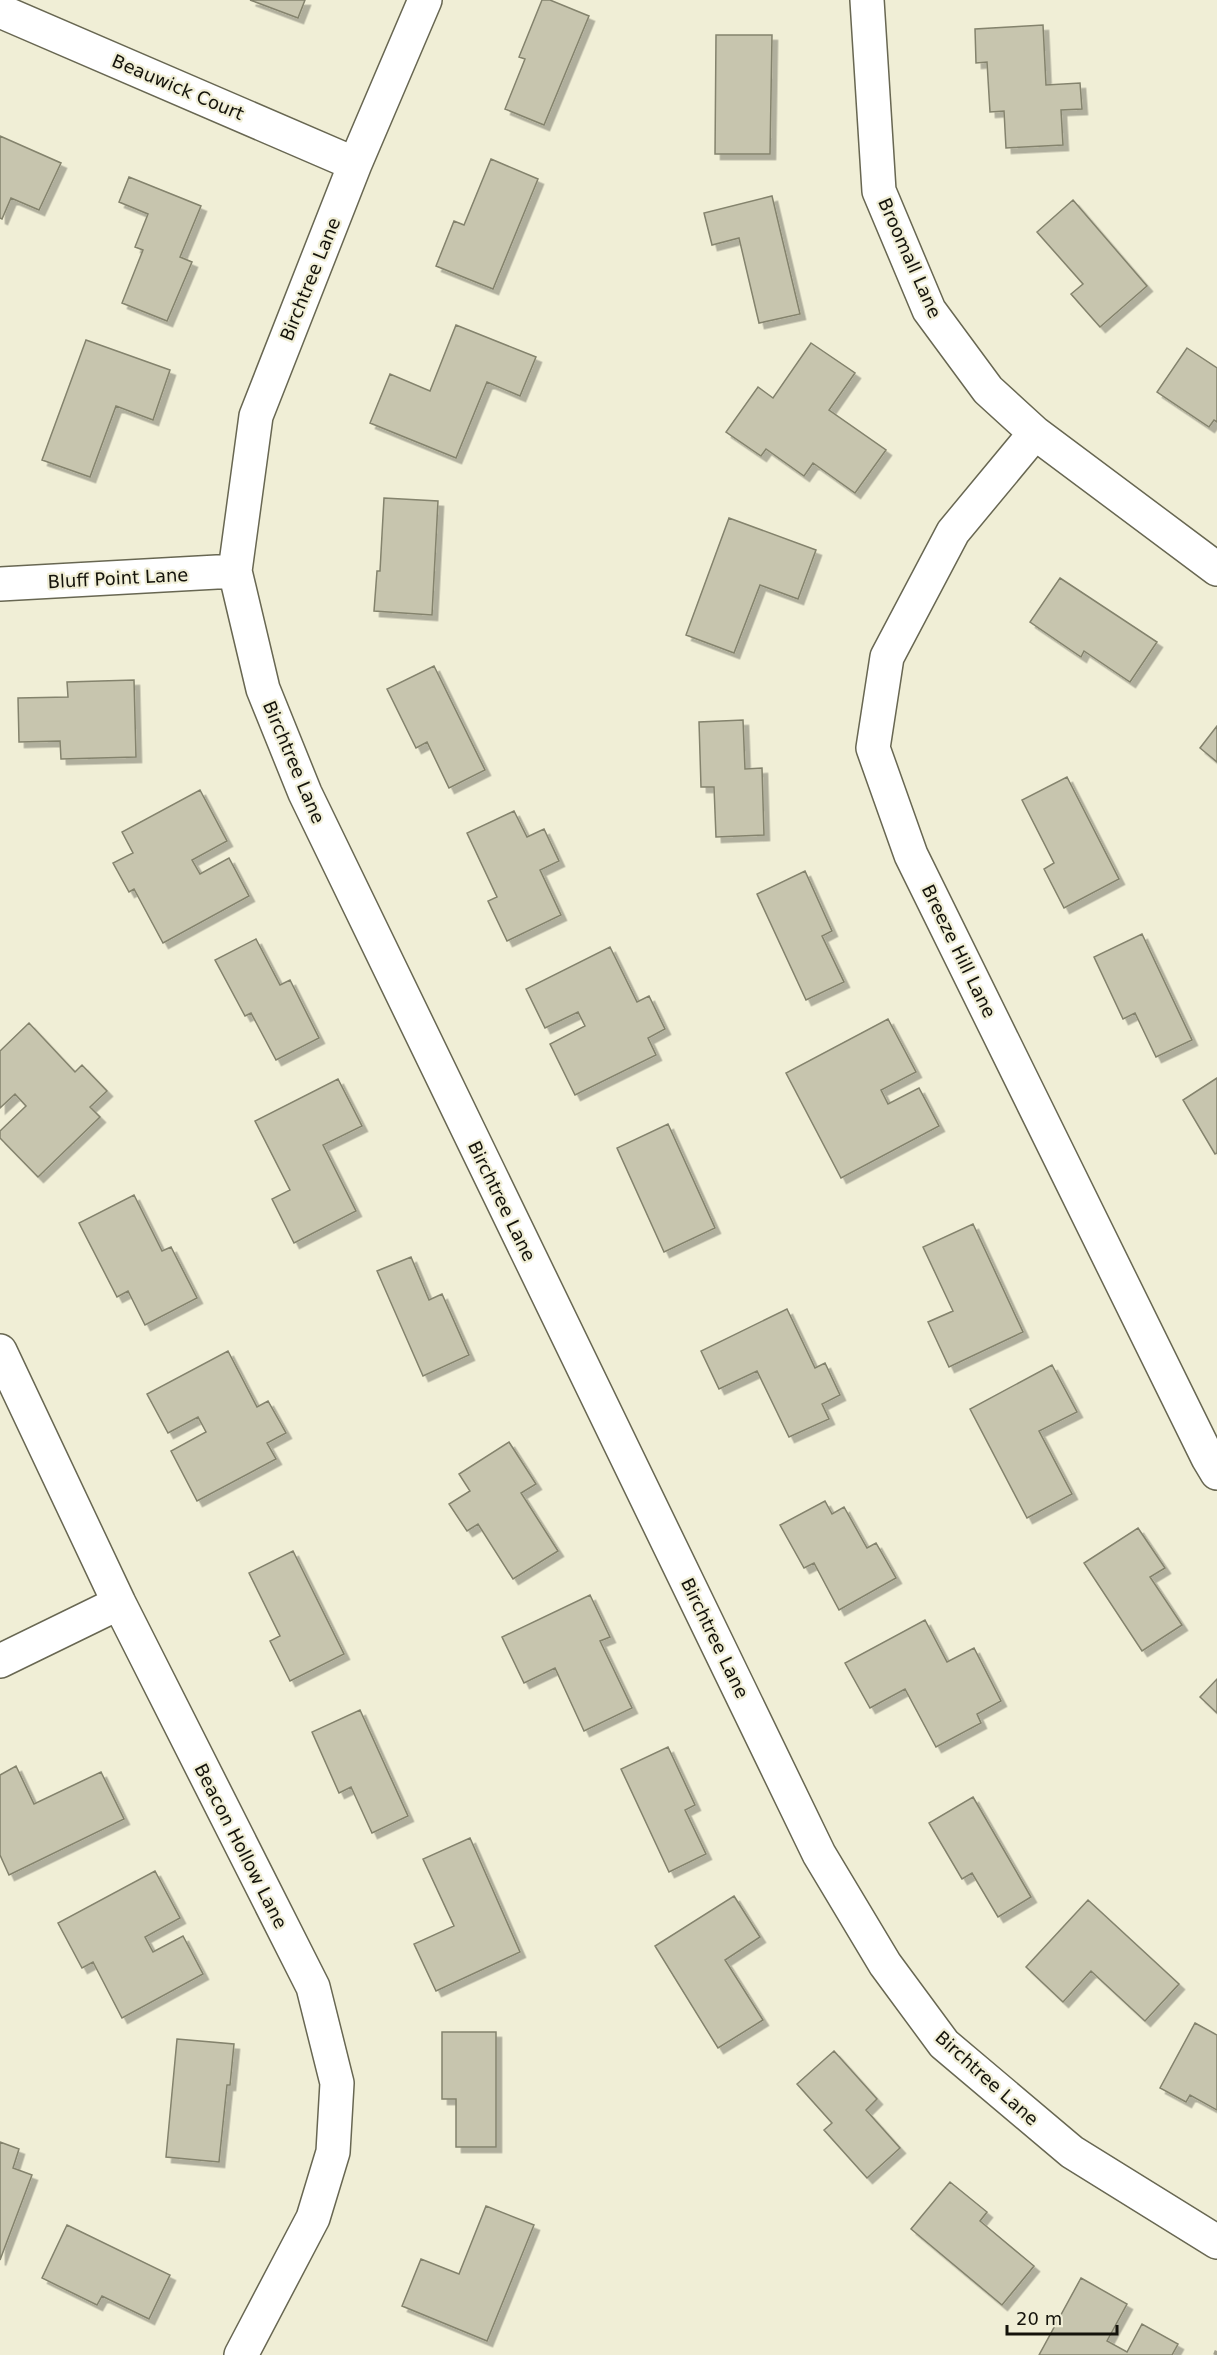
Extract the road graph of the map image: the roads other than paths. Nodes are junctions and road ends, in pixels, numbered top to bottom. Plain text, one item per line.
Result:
1 (425, 0) edge
2 (867, 0) edge
3 (0, 10) edge
4 (355, 164) junction
5 (1035, 433) junction
6 (1217, 569) edge
7 (235, 571) junction
8 (0, 584) edge
9 (0, 1351) edge
10 (1217, 1473) edge
11 (119, 1603) junction
12 (0, 1661) edge
13 (1217, 2242) edge
14 (241, 2355) edge

1 - 4 street, Birchtree Lane
2 - 5 street, Broomall Lane
3 - 4 street, Beauwick Court
4 - 7 street, Birchtree Lane
5 - 6 street, Broomall Lane
5 - 10 street, Breeze Hill Lane
7 - 8 street, Bluff Point Lane
7 - 13 street, Birchtree Lane
9 - 11 street, Beacon Hollow Lane
11 - 12 street
11 - 14 street, Beacon Hollow Lane

